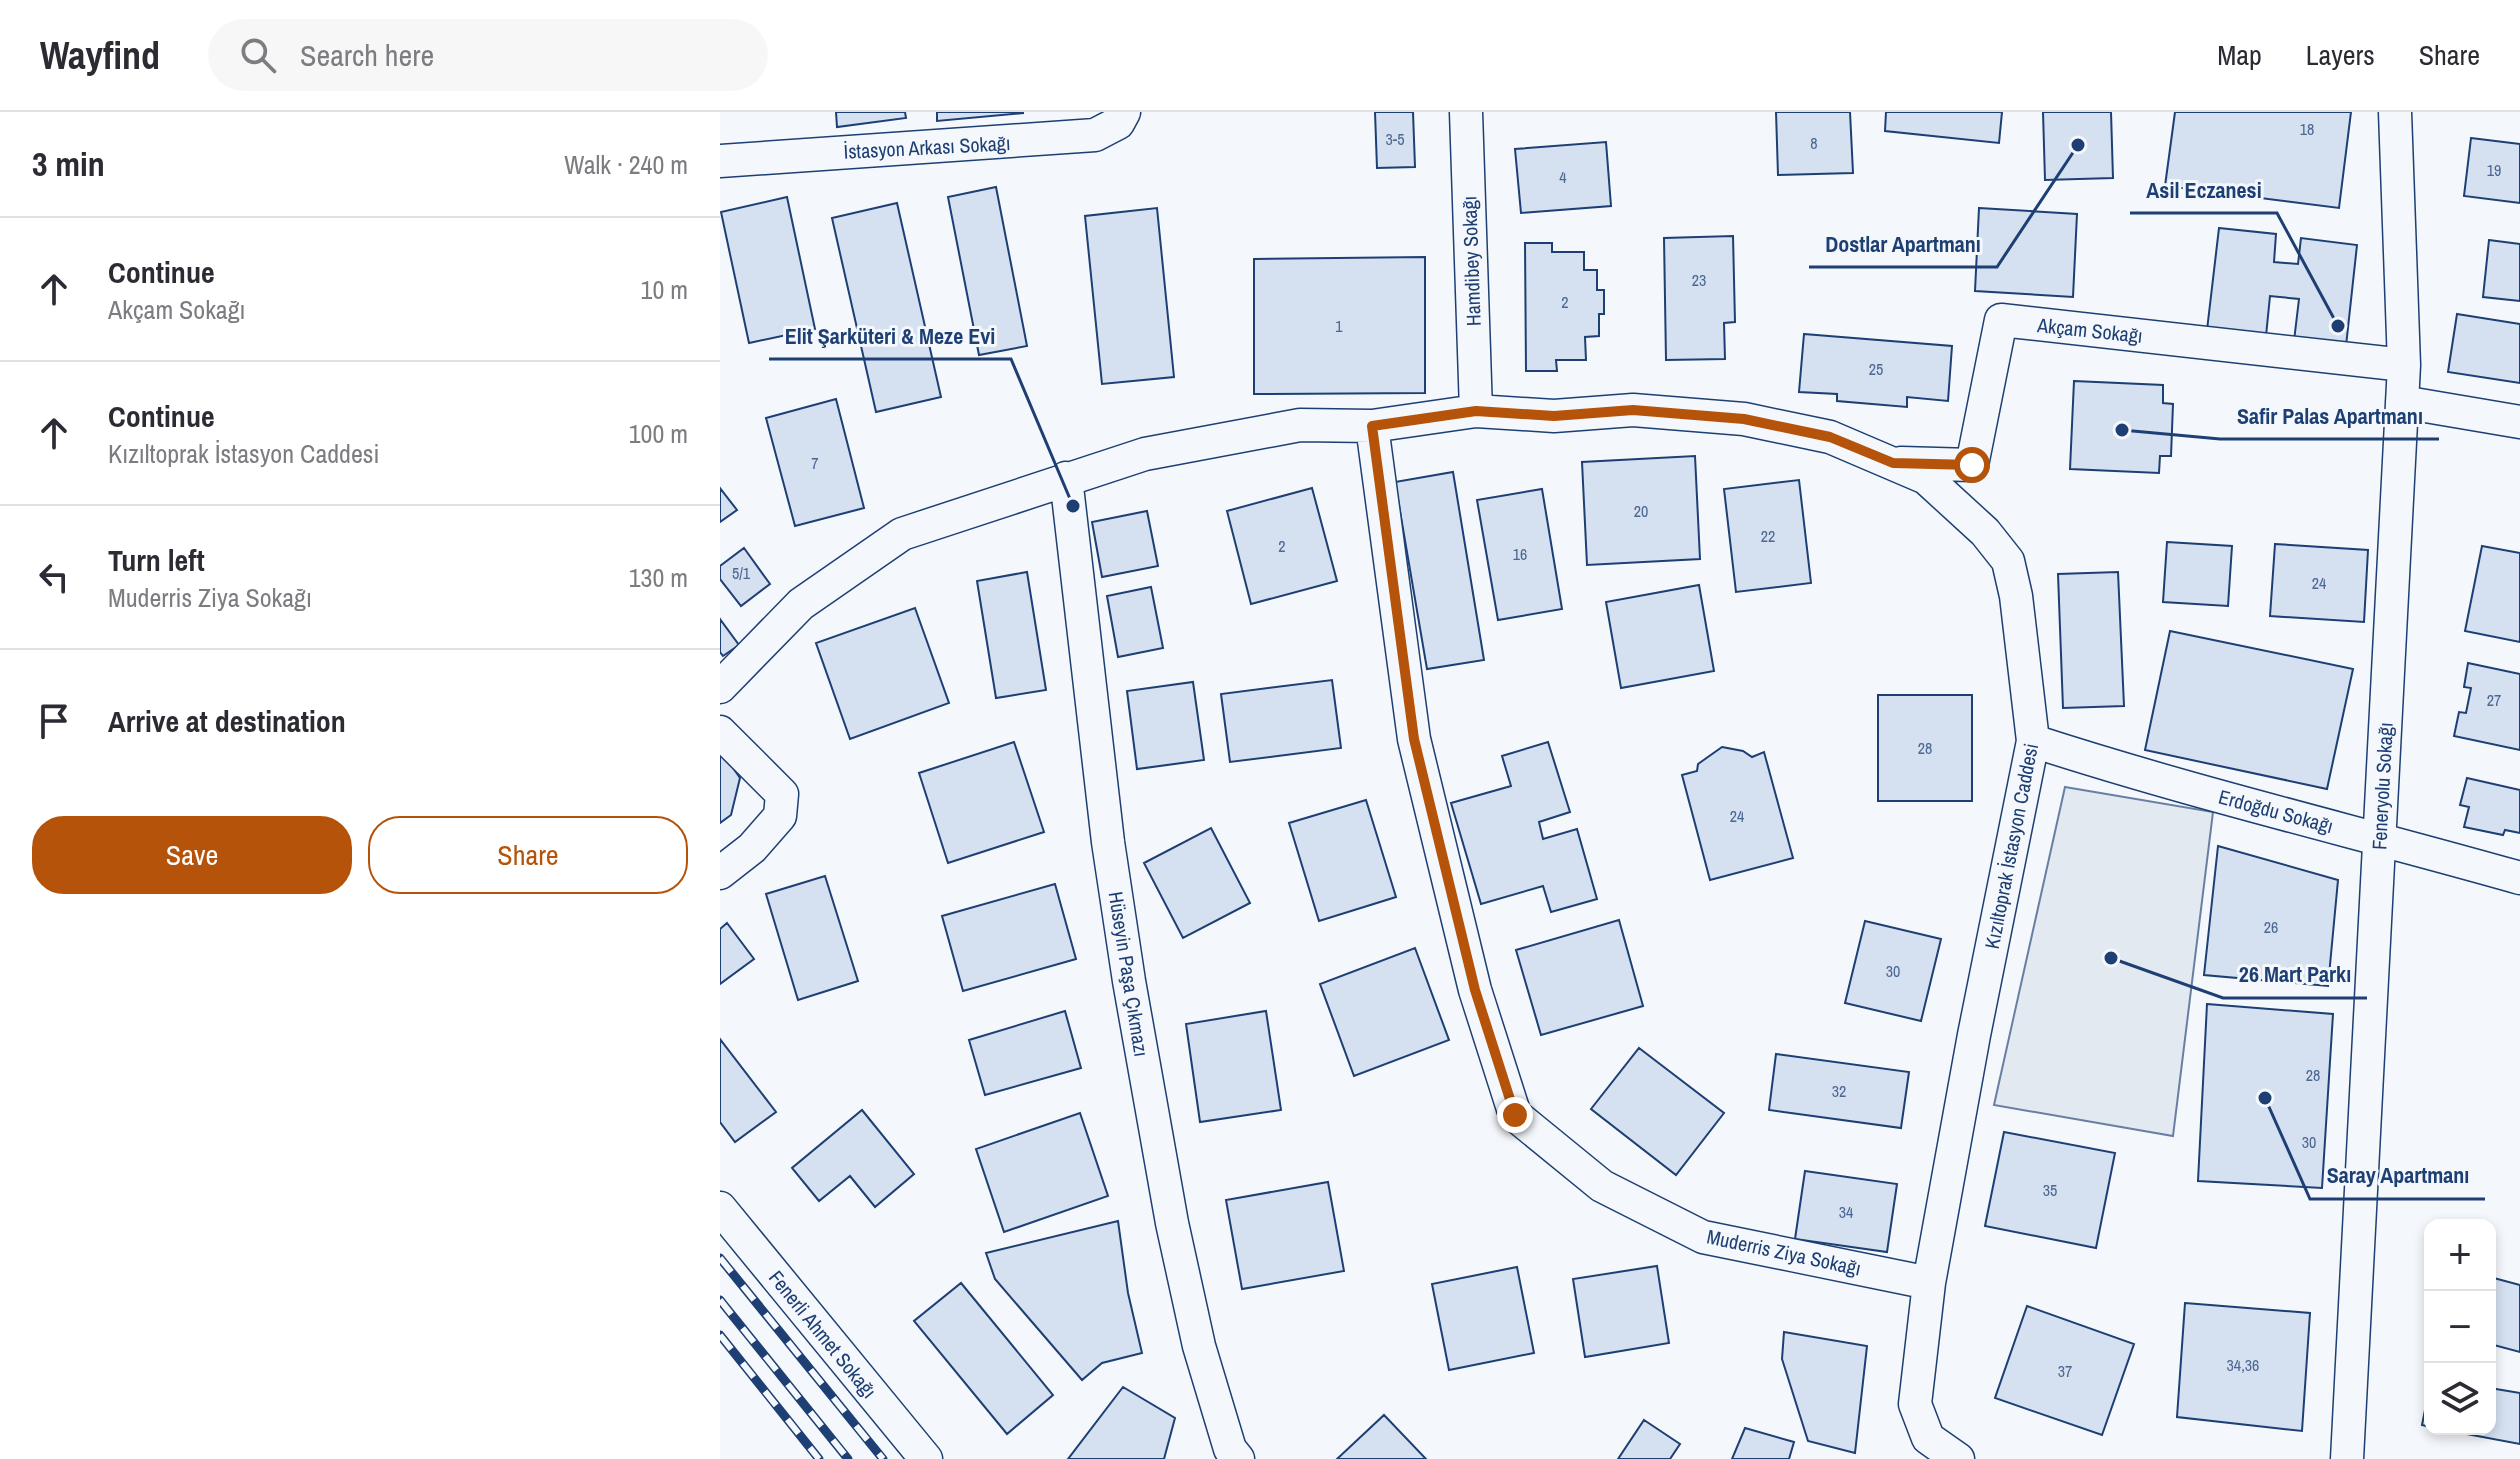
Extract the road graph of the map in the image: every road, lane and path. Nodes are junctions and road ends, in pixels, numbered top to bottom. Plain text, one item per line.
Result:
1 (1124, 112) edge
2 (1466, 112) edge
3 (2395, 112) edge
4 (720, 161) edge
5 (2404, 365) junction
6 (2402, 402) junction
7 (1476, 411) junction
8 (2520, 422) edge
9 (1372, 426) junction
10 (1893, 463) junction
11 (1066, 478) junction
12 (720, 687) edge
13 (720, 732) edge
14 (2033, 741) junction
15 (2380, 838) junction
16 (720, 873) edge
17 (2520, 878) edge
18 (720, 1208) edge
19 (1929, 1283) junction
20 (926, 1459) edge
21 (1238, 1459) edge
22 (1958, 1459) edge
23 (2347, 1459) edge

1 - 4 street, İstasyon Arkası Sokağı
2 - 7 street, Hamdibey Sokağı
3 - 5 street, Feneryolu Sokağı
5 - 6 street, Feneryolu Sokağı
5 - 10 street, Akçam Sokağı
6 - 8 street
6 - 15 street, Feneryolu Sokağı
7 - 9 street, Kızıltoprak İstasyon Caddesi
7 - 10 street, Kızıltoprak İstasyon Caddesi
9 - 11 street, Kızıltoprak İstasyon Caddesi
9 - 19 street, Muderris Ziya Sokağı
10 - 14 street, Kızıltoprak İstasyon Caddesi
11 - 12 street, Kızıltoprak İstasyon Caddesi
11 - 21 street, Hüseyin Paşa Çıkmazı
13 - 16 street
14 - 15 street, Erdoğdu Sokağı
14 - 19 street, Kızıltoprak İstasyon Caddesi
15 - 17 street, Erdoğdu Sokağı
15 - 23 street, Feneryolu Sokağı
18 - 20 street, Fenerli Ahmet Sokağı
19 - 22 street, Kızıltoprak İstasyon Caddesi

